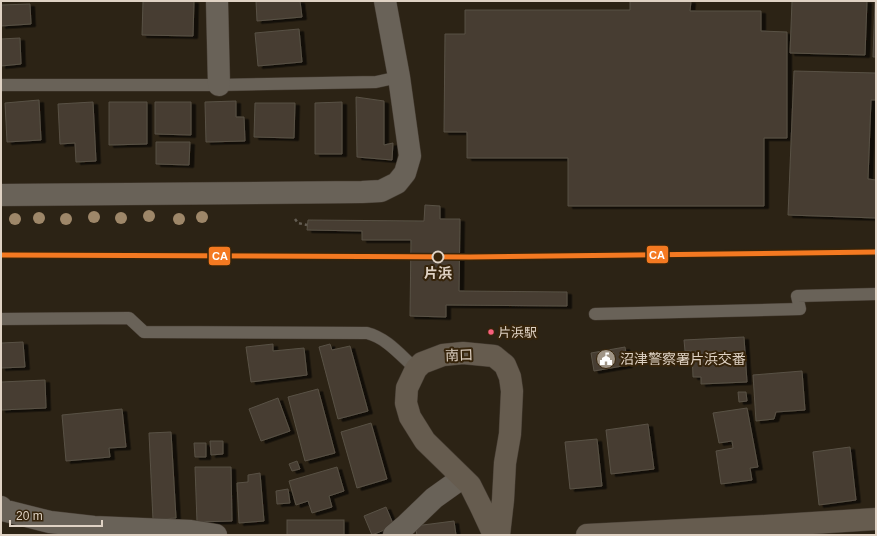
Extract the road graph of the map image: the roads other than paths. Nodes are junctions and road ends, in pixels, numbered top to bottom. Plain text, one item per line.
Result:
1 (217, 1) edge
2 (385, 1) edge
3 (400, 77) junction
4 (1, 85) edge
5 (219, 85) junction
6 (1, 194) edge
7 (876, 294) edge
8 (595, 314) dead end
9 (1, 319) edge
10 (416, 369) junction
11 (462, 478) junction
12 (1, 507) edge
13 (876, 519) edge
14 (94, 531) edge
15 (216, 535) edge
16 (394, 535) edge
17 (494, 535) edge
18 (499, 535) edge
19 (587, 535) edge

1 - 5 street
2 - 3 street
3 - 5 lane
3 - 6 street
4 - 5 lane
7 - 8 lane
9 - 10 lane
10 - 11 street
10 - 18 street, 南口
11 - 16 street
11 - 17 street
12 - 14 street
13 - 19 street
14 - 15 street

